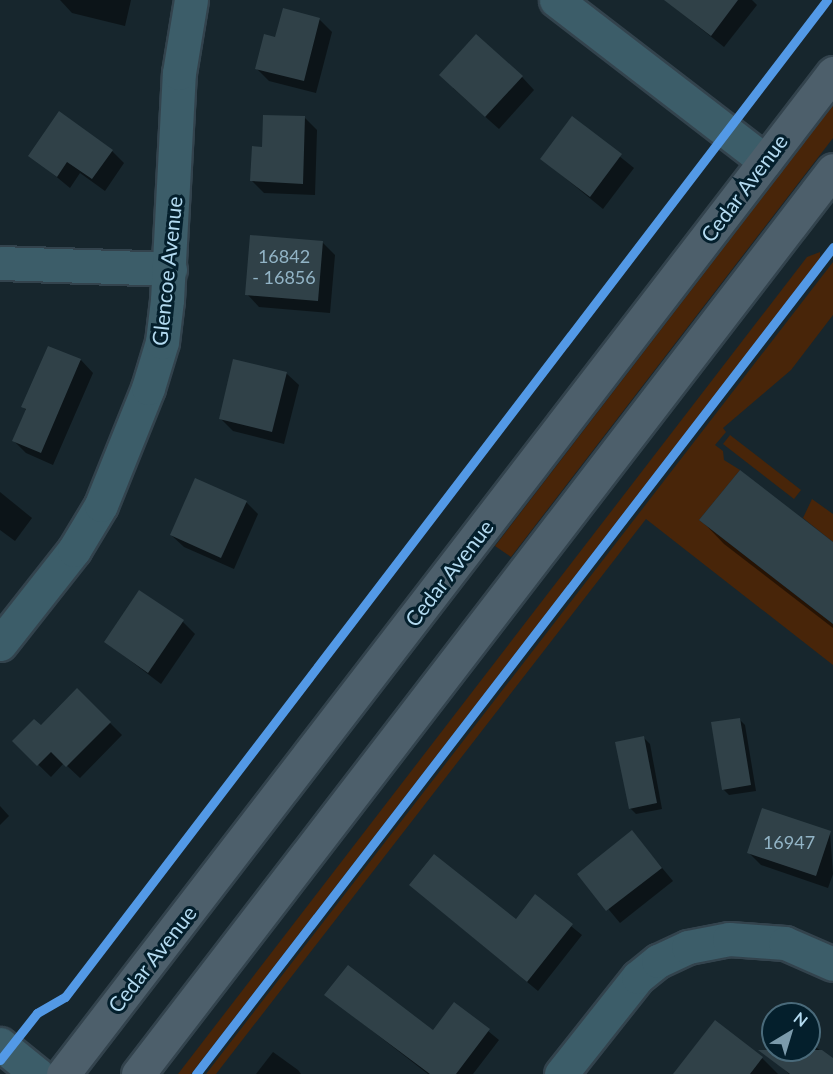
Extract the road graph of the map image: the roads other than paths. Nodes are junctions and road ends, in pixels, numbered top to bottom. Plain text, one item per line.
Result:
1 (191, 0) edge
2 (556, 0) edge
3 (833, 73) edge
4 (765, 161) junction
5 (833, 170) edge
6 (0, 263) edge
7 (170, 269) junction
8 (0, 644) edge
9 (833, 964) edge
10 (0, 1044) edge
11 (37, 1074) edge
12 (63, 1074) edge
13 (138, 1074) edge
14 (561, 1074) edge

1 - 7 street, Glencoe Avenue
2 - 4 street
3 - 4 main road, Cedar Avenue
4 - 12 main road, Cedar Avenue
5 - 13 main road
6 - 7 street
7 - 8 street, Glencoe Avenue
9 - 14 street
10 - 11 street

